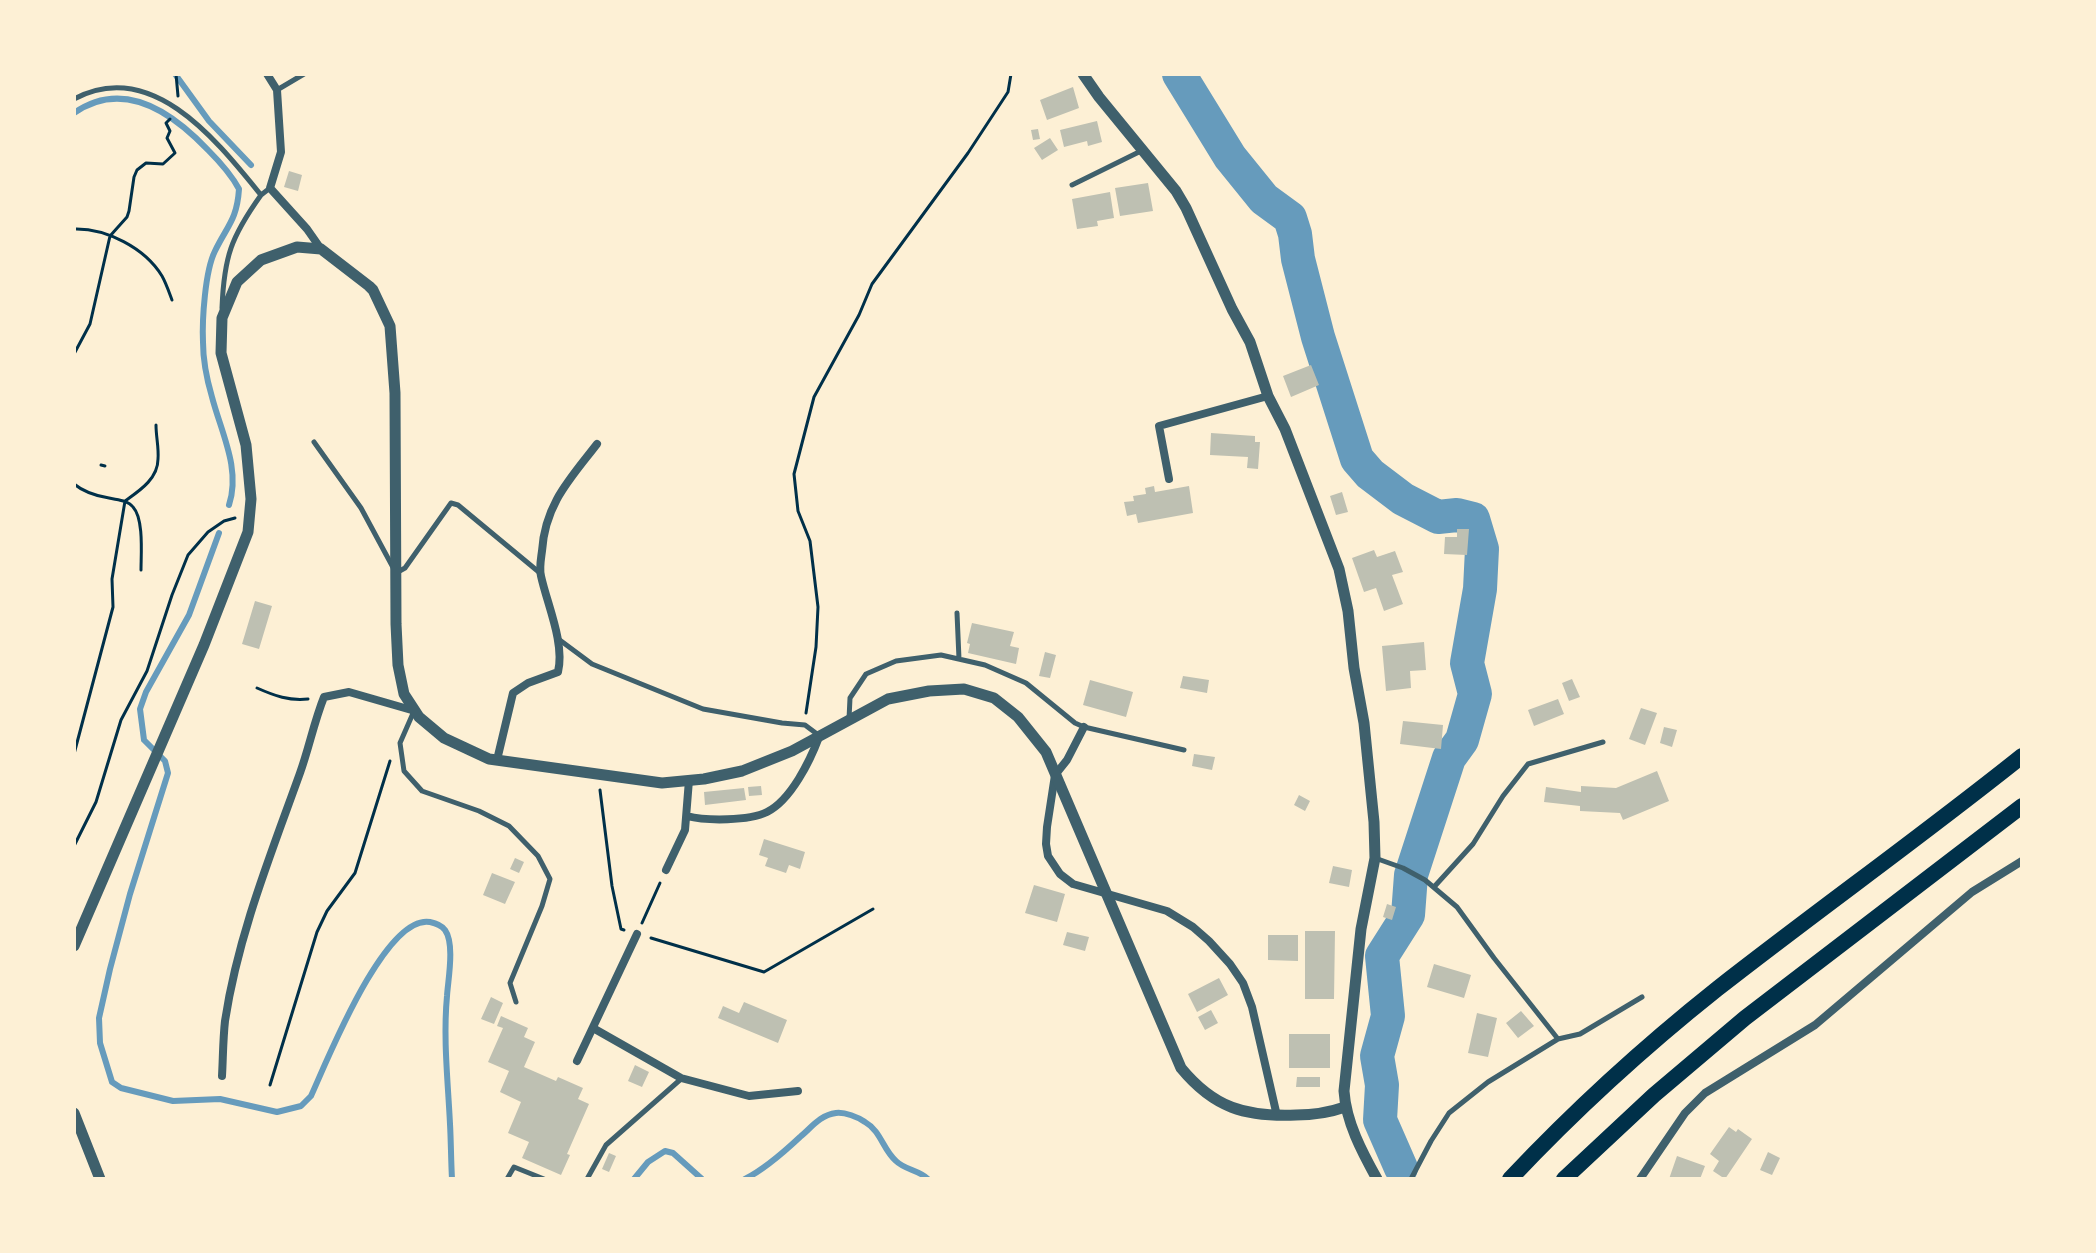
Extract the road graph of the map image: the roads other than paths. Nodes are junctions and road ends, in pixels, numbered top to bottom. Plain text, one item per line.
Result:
1 (267, 74) edge
2 (304, 74) edge
3 (1083, 74) edge
4 (277, 90) junction
5 (74, 99) edge
6 (1144, 150) junction
7 (1072, 185) dead end
8 (270, 188) junction
9 (261, 195) junction
10 (321, 249) junction
11 (222, 318) junction
12 (1268, 396) junction
13 (314, 442) dead end
14 (597, 444) dead end
15 (1169, 479) dead end
16 (396, 573) junction
17 (540, 573) junction
18 (957, 613) dead end
19 (556, 638) junction
20 (959, 659) junction
21 (415, 711) junction
22 (848, 720) junction
23 (1084, 727) junction
24 (819, 736) junction
25 (1603, 742) dead end
26 (1184, 750) dead end
27 (2022, 756) edge
28 (497, 760) junction
29 (1055, 775) junction
30 (689, 780) junction
31 (2022, 806) edge
32 (687, 816) junction
33 (1375, 858) junction
34 (2022, 861) edge
35 (666, 870) road end
36 (1434, 887) junction
37 (1106, 893) junction
38 (637, 934) road end
39 (74, 946) edge
40 (1642, 997) dead end
41 (516, 1002) dead end
42 (593, 1028) junction
43 (1558, 1039) junction
44 (577, 1061) dead end
45 (222, 1076) dead end
46 (681, 1078) junction
47 (798, 1091) dead end
48 (1345, 1107) junction
49 (74, 1113) edge
50 (1277, 1116) junction
51 (100, 1179) edge
52 (507, 1179) edge
53 (544, 1179) edge
54 (587, 1179) edge
55 (1377, 1179) edge
56 (1411, 1179) edge
57 (1510, 1179) edge
58 (1564, 1179) edge
59 (1640, 1179) edge

1 - 4 street
2 - 4 lane
3 - 6 street
4 - 8 street
5 - 9 lane
6 - 7 lane
6 - 12 street
8 - 9 lane
8 - 10 street
9 - 11 lane
10 - 11 street
10 - 16 street
11 - 39 street
12 - 15 street
12 - 33 street
13 - 16 lane
14 - 17 street
16 - 17 lane
16 - 21 street
17 - 19 street
18 - 20 lane
19 - 24 lane
19 - 28 street
20 - 22 lane
20 - 23 lane
21 - 28 street
21 - 41 lane
21 - 45 street
22 - 24 street
22 - 29 street
23 - 26 lane
23 - 29 street
24 - 30 street
24 - 32 street
25 - 36 lane
27 - 57 highway
28 - 30 street
29 - 37 street
29 - 37 street
30 - 32 street
31 - 58 highway
32 - 35 street
33 - 36 lane
33 - 48 street
34 - 59 street
36 - 43 lane
37 - 50 street
37 - 50 street
38 - 42 street
40 - 43 lane
42 - 44 street
42 - 46 street
43 - 56 lane
46 - 47 street
46 - 54 lane
48 - 50 street
48 - 55 street
49 - 51 street
52 - 53 lane

